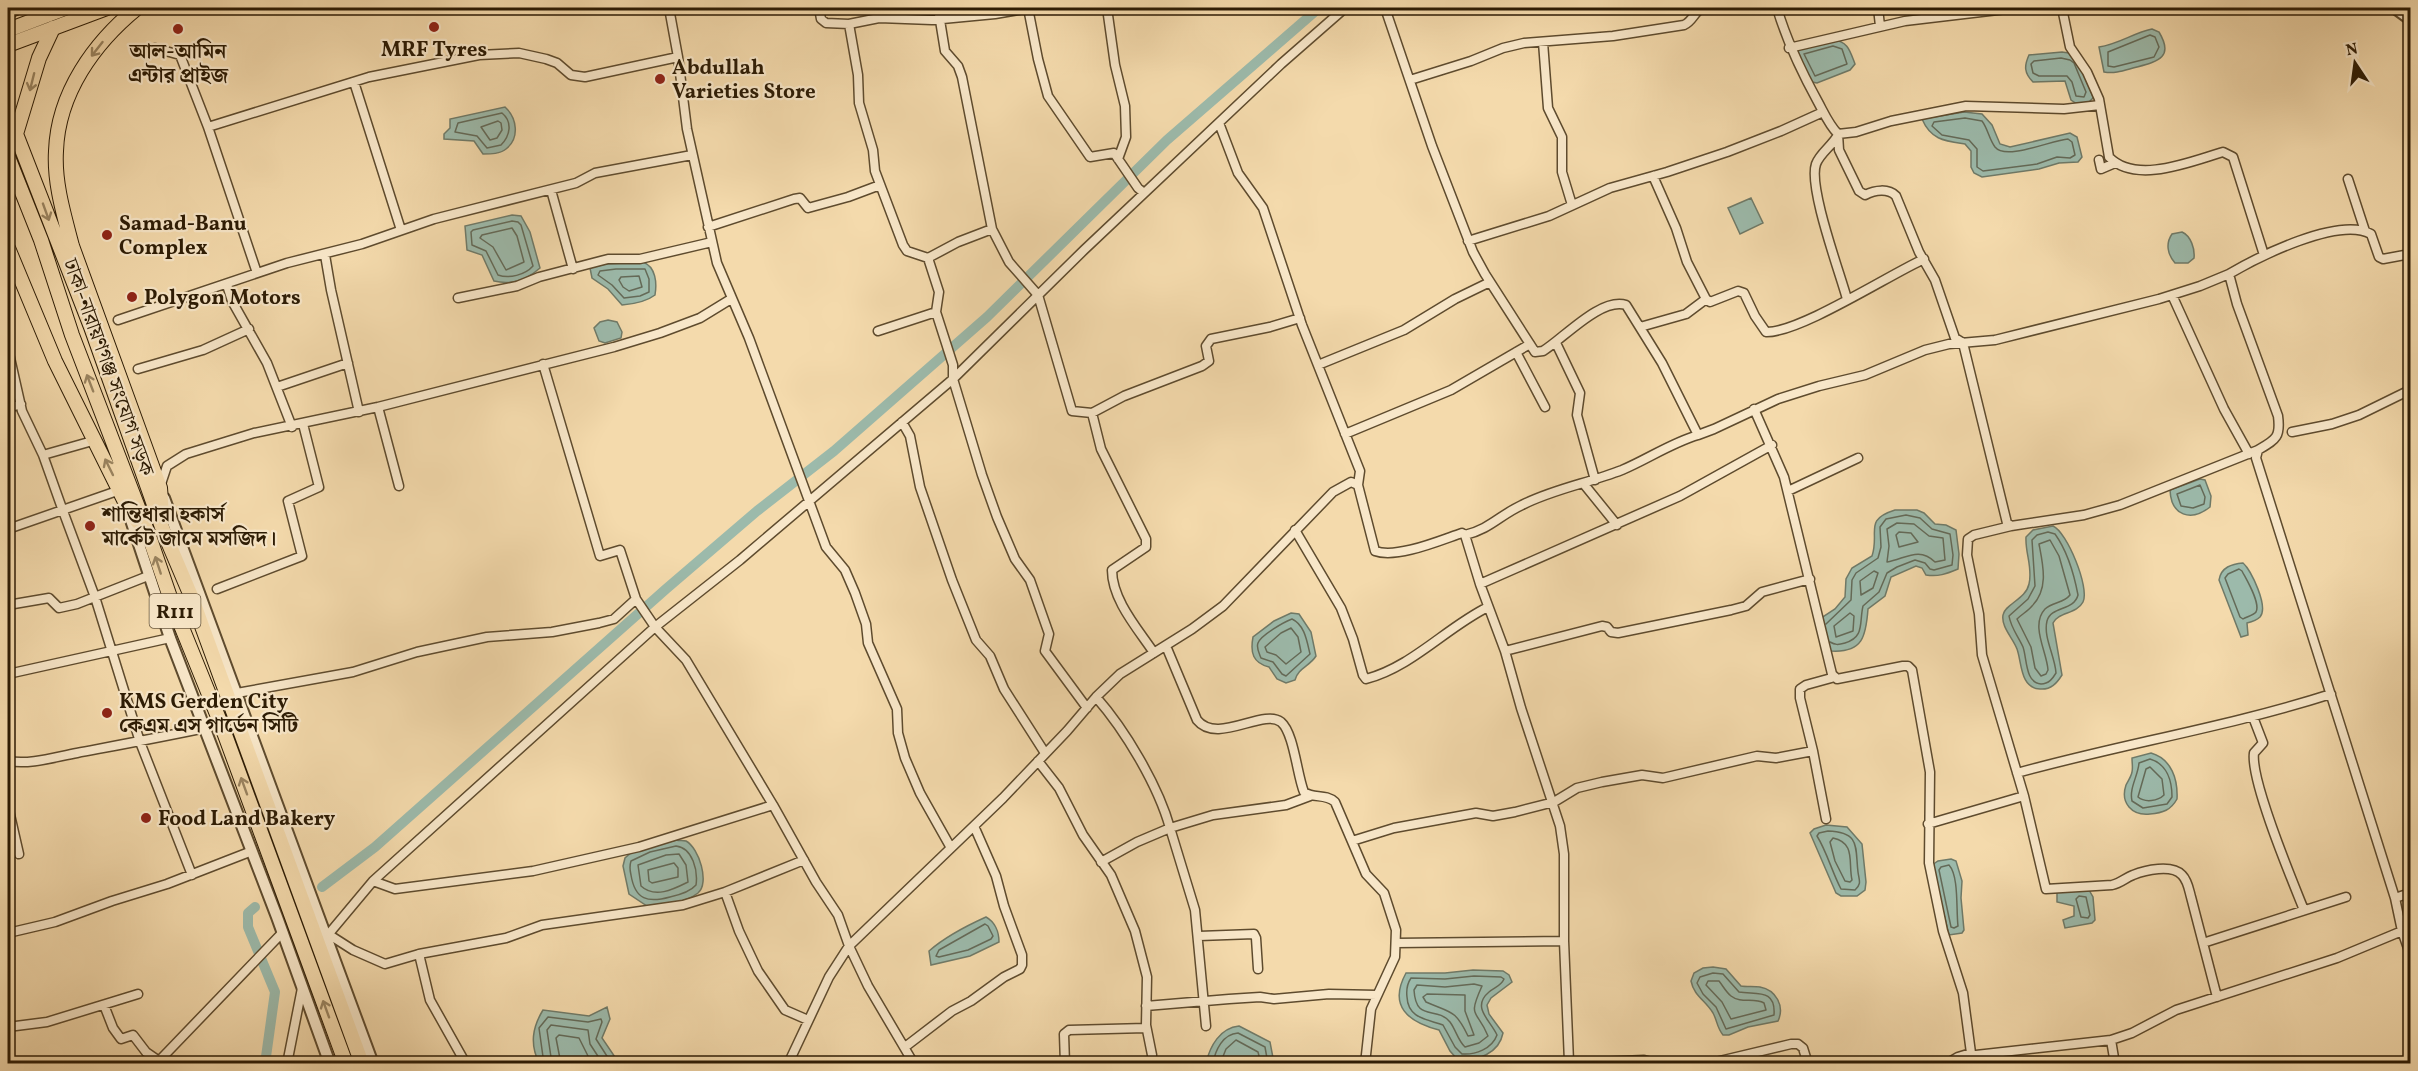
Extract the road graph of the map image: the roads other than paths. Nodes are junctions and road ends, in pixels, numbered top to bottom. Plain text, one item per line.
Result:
1 (16, 8) edge
2 (66, 8) edge
3 (107, 8) edge
4 (138, 8) edge
5 (669, 8) edge
6 (819, 8) edge
7 (938, 8) edge
8 (1029, 8) edge
9 (1107, 8) edge
10 (1344, 8) edge
11 (1385, 8) edge
12 (1702, 8) edge
13 (1777, 8) edge
14 (1878, 8) edge
15 (2015, 8) edge
16 (2062, 8) edge
17 (2395, 8) edge
18 (8, 11) edge
19 (2410, 19) edge
20 (940, 20) junction
21 (849, 24) junction
22 (1880, 26) junction
23 (53, 28) junction
24 (8, 30) edge
25 (1544, 42) junction
26 (8, 45) edge
27 (155, 48) dead end
28 (1790, 48) junction
29 (678, 57) junction
30 (1410, 80) junction
31 (354, 82) junction
32 (2100, 105) junction
33 (1823, 112) junction
34 (1219, 123) junction
35 (208, 127) junction
36 (12, 130) edge
37 (1838, 134) junction
38 (692, 155) junction
39 (8, 157) edge
40 (1118, 159) junction
41 (2099, 160) dead end
42 (2115, 163) junction
43 (1653, 176) junction
44 (2348, 179) dead end
45 (880, 185) junction
46 (551, 190) junction
47 (1141, 191) junction
48 (1572, 205) junction
49 (708, 226) junction
50 (992, 229) junction
51 (401, 230) junction
52 (2365, 231) junction
53 (1468, 241) junction
54 (712, 242) junction
55 (8, 248) edge
56 (2410, 254) edge
57 (325, 255) junction
58 (2264, 255) junction
59 (928, 258) junction
60 (1924, 259) junction
61 (573, 268) junction
62 (257, 273) junction
63 (2229, 274) junction
64 (1490, 282) junction
65 (227, 285) junction
66 (2172, 295) junction
67 (1038, 296) junction
68 (458, 298) dead end
69 (731, 299) junction
70 (1706, 299) junction
71 (1847, 299) junction
72 (936, 312) junction
73 (1300, 318) junction
74 (118, 320) dead end
75 (1640, 327) junction
76 (249, 329) junction
77 (878, 331) dead end
78 (1556, 343) junction
79 (1963, 343) junction
80 (1530, 344) junction
81 (8, 349) edge
82 (1516, 352) junction
83 (348, 363) junction
84 (543, 364) junction
85 (1318, 365) junction
86 (138, 369) dead end
87 (953, 379) junction
88 (277, 387) junction
89 (2410, 390) edge
90 (21, 404) junction
91 (378, 407) junction
92 (1545, 407) dead end
93 (8, 408) edge
94 (1754, 409) junction
95 (359, 412) junction
96 (1092, 413) junction
97 (902, 422) junction
98 (303, 424) junction
99 (292, 427) junction
100 (2292, 432) dead end
101 (1345, 434) junction
102 (1698, 435) junction
103 (96, 440) junction
104 (1772, 445) junction
105 (2258, 450) junction
106 (2249, 454) junction
107 (43, 455) junction
108 (1858, 458) dead end
109 (1594, 480) junction
110 (1583, 483) junction
111 (1358, 485) junction
112 (399, 486) dead end
113 (160, 488) junction
114 (120, 490) junction
115 (1788, 491) junction
116 (809, 500) junction
117 (127, 506) junction
118 (63, 511) junction
119 (1617, 525) junction
120 (2011, 526) junction
121 (8, 529) edge
122 (163, 530) junction
123 (1295, 530) junction
124 (1465, 535) junction
125 (149, 536) junction
126 (148, 576) junction
127 (1810, 579) junction
128 (1480, 584) junction
129 (217, 589) dead end
130 (95, 597) junction
131 (636, 599) junction
132 (8, 605) edge
133 (1488, 607) junction
134 (653, 624) junction
135 (170, 638) junction
136 (1166, 645) junction
137 (111, 651) junction
138 (1505, 651) junction
139 (1154, 653) junction
140 (8, 674) edge
141 (1835, 677) junction
142 (237, 693) junction
143 (2331, 694) junction
144 (1096, 697) junction
145 (1087, 708) junction
146 (2253, 717) junction
147 (205, 728) junction
148 (140, 742) junction
149 (1813, 751) junction
150 (1045, 753) junction
151 (8, 761) edge
152 (1038, 761) junction
153 (2017, 773) junction
154 (1310, 796) junction
155 (2024, 796) junction
156 (1554, 802) junction
157 (773, 805) junction
158 (8, 806) edge
159 (1826, 819) dead end
160 (1928, 824) junction
161 (974, 825) junction
162 (1170, 828) junction
163 (1352, 841) junction
164 (951, 848) junction
165 (252, 851) junction
166 (19, 854) dead end
167 (804, 860) junction
168 (1101, 862) junction
169 (192, 875) junction
170 (373, 881) junction
171 (725, 892) junction
172 (2410, 893) edge
173 (2346, 897) dead end
174 (2395, 898) junction
175 (2304, 910) junction
176 (2403, 931) junction
177 (283, 932) junction
178 (8, 933) edge
179 (327, 935) junction
180 (1199, 936) junction
181 (1564, 941) junction
182 (1396, 943) junction
183 (2203, 943) junction
184 (849, 946) junction
185 (419, 954) junction
186 (2410, 954) edge
187 (1258, 969) dead end
188 (302, 987) junction
189 (138, 994) dead end
190 (1377, 995) junction
191 (2217, 997) junction
192 (1205, 1001) junction
193 (104, 1005) junction
194 (1146, 1006) junction
195 (808, 1020) junction
196 (1206, 1026) dead end
197 (8, 1027) edge
198 (1146, 1028) junction
199 (2111, 1040) junction
200 (905, 1047) junction
201 (1152, 1055) dead end
202 (1958, 1060) edge
203 (158, 1062) edge
204 (1569, 1062) junction
205 (287, 1064) edge
206 (330, 1064) edge
207 (346, 1064) edge
208 (362, 1064) edge
209 (373, 1064) edge
210 (466, 1064) edge
211 (788, 1064) edge
212 (914, 1064) edge
213 (1065, 1064) edge
214 (1365, 1064) edge
215 (1552, 1064) edge
216 (1658, 1064) edge
217 (1707, 1064) edge
218 (1808, 1064) edge
219 (1946, 1064) edge
220 (2115, 1064) edge

1 - 18 main road
2 - 24 main road
3 - 23 main road
4 -> 113 main road, R111
5 - 29 street
6 - 21 street
7 - 20 street
8 - 20 street
8 - 40 street
9 - 40 street
10 - 34 street
11 - 30 street
12 - 25 street
13 - 28 street
14 - 22 street
15 - 22 street
16 - 32 street
17 - 19 street
20 - 21 street
20 - 50 street
21 - 45 street
22 - 28 street
23 - 26 main road
23 -> 36 main road, R111
25 - 30 street
25 - 48 street
27 - 35 street
28 - 33 street
29 - 31 street
29 - 38 street
30 - 53 street
31 - 35 street
31 - 51 street
32 - 37 street
32 - 42 street
33 - 37 street
33 - 43 street
34 - 47 street
34 - 73 street
35 - 62 street
36 -> 122 main road, ঢাকা-নারায়ণগঞ্জ সংযোগ সড়ক / R111
37 - 60 street
37 - 71 street
38 - 46 street
38 - 49 street
125 -> 39 main road, ঢাকা-নারায়ণগঞ্জ সংযোগ সড়ক / R111
40 - 47 street
41 - 42 street
42 - 58 street
43 - 48 street
43 - 70 street
44 - 52 street
45 - 49 street
45 - 59 street
46 - 51 street
46 - 61 street
47 - 67 street
48 - 53 street
49 - 54 street
50 - 59 street
50 - 67 street
51 - 57 street
52 - 56 street
52 - 58 street
53 - 64 street
54 - 61 street
54 - 69 street
55 - 103 main road, R111
57 - 62 street
57 - 83 street
58 - 63 street
59 - 72 street
60 - 71 street
60 - 79 street
61 - 68 street
62 - 65 street
63 - 66 street
63 - 105 street
64 - 80 street
64 - 85 street
65 - 74 street
65 - 76 street
66 - 79 street
66 - 106 street
67 - 87 street
67 - 96 street
69 - 84 street
69 - 116 street
70 - 71 street
70 - 75 street
72 - 77 street
72 - 87 street
73 - 85 street
73 - 96 street
75 - 78 street
75 - 102 street
76 - 86 street
76 - 88 street
78 - 80 street
78 - 109 street
79 - 94 street
79 - 120 street
80 - 82 street
81 - 90 street
82 - 92 street
82 - 101 street
83 - 88 street
83 - 95 street
84 - 91 street
84 - 131 street
85 - 101 street
87 - 97 street
87 - 145 street
88 - 99 street
89 - 100 street
90 - 93 street
90 - 107 street
91 - 95 street
91 - 112 street
94 - 102 street
94 - 104 street
95 - 98 street
96 - 139 street
97 - 116 street
97 - 150 street
98 - 99 street
98 - 129 street
99 - 113 street
101 - 111 street
102 - 109 street
103 - 107 street
114 -> 103 main road, R111
104 - 115 street
104 - 119 street
105 - 106 street
105 - 143 street
106 - 120 street
107 - 118 street
108 - 115 street
109 - 110 street
110 - 119 street
110 - 124 street
111 - 123 street
111 - 124 street
113 - 122 main road, R111
113 - 142 street
114 - 117 main road, R111
114 - 118 street
115 - 127 street
116 - 134 street
116 - 164 street
117 - 125 main road, R111
117 - 126 street
118 - 121 street
118 - 130 street
119 - 128 street
120 - 153 street
122 - 208 main road, ঢাকা-নারায়ণগঞ্জ সংযোগ সড়ক / R111
123 - 133 street
123 - 136 street
124 - 128 street
207 -> 125 main road, ঢাকা-নারায়ণগঞ্জ সংযোগ সড়ক / R111
126 - 130 street
126 - 135 street
127 - 138 street
127 - 141 street
128 - 133 street
130 - 132 street
130 - 137 street
131 - 134 street
131 - 142 street
133 - 138 street
134 - 157 street
134 - 170 street
135 - 137 street
135 - 147 street
136 - 139 street
136 - 154 street
137 - 140 street
137 - 148 street
138 - 156 street
139 - 144 street
141 - 149 street
141 - 160 street
142 - 179 street
143 - 146 street
143 - 174 street
144 - 145 street
144 - 162 street
145 - 150 street
146 - 153 street
146 - 175 street
147 - 148 street
147 - 165 street
148 - 151 street
148 - 169 street
149 - 156 street
149 - 159 street
150 - 152 street
152 - 161 street
152 - 168 street
153 - 155 street
154 - 162 street
154 - 163 street
155 - 160 street
155 - 183 street
156 - 163 street
156 - 181 street
157 - 167 street
157 - 170 street
158 - 166 street
160 - 202 street
161 - 164 street
161 - 200 street
162 - 168 street
162 - 180 street
163 - 182 street
164 - 184 street
165 - 169 street
165 - 177 street
167 - 171 street
167 - 184 street
168 - 194 street
169 - 178 street
170 - 179 street
171 - 185 street
171 - 195 street
172 - 174 street
173 - 175 street
174 - 176 street
175 - 183 street
176 - 186 street
176 - 191 street
177 - 188 street
177 - 203 street
179 - 185 street
179 - 209 street
180 - 187 street
180 - 192 street
181 - 182 street
181 - 204 street
182 - 190 street
183 - 191 street
184 - 195 street
184 - 200 street
185 - 210 street
188 - 205 street
188 - 206 street
189 - 193 street
190 - 192 street
190 - 214 street
191 - 199 street
192 - 194 street
192 - 196 street
193 - 197 street
193 - 203 street
194 - 198 street
195 - 211 street
198 - 201 street
198 - 213 street
199 - 202 street
199 - 220 street
200 - 212 street
202 - 219 street
204 - 215 street
204 - 216 street
217 - 218 street

